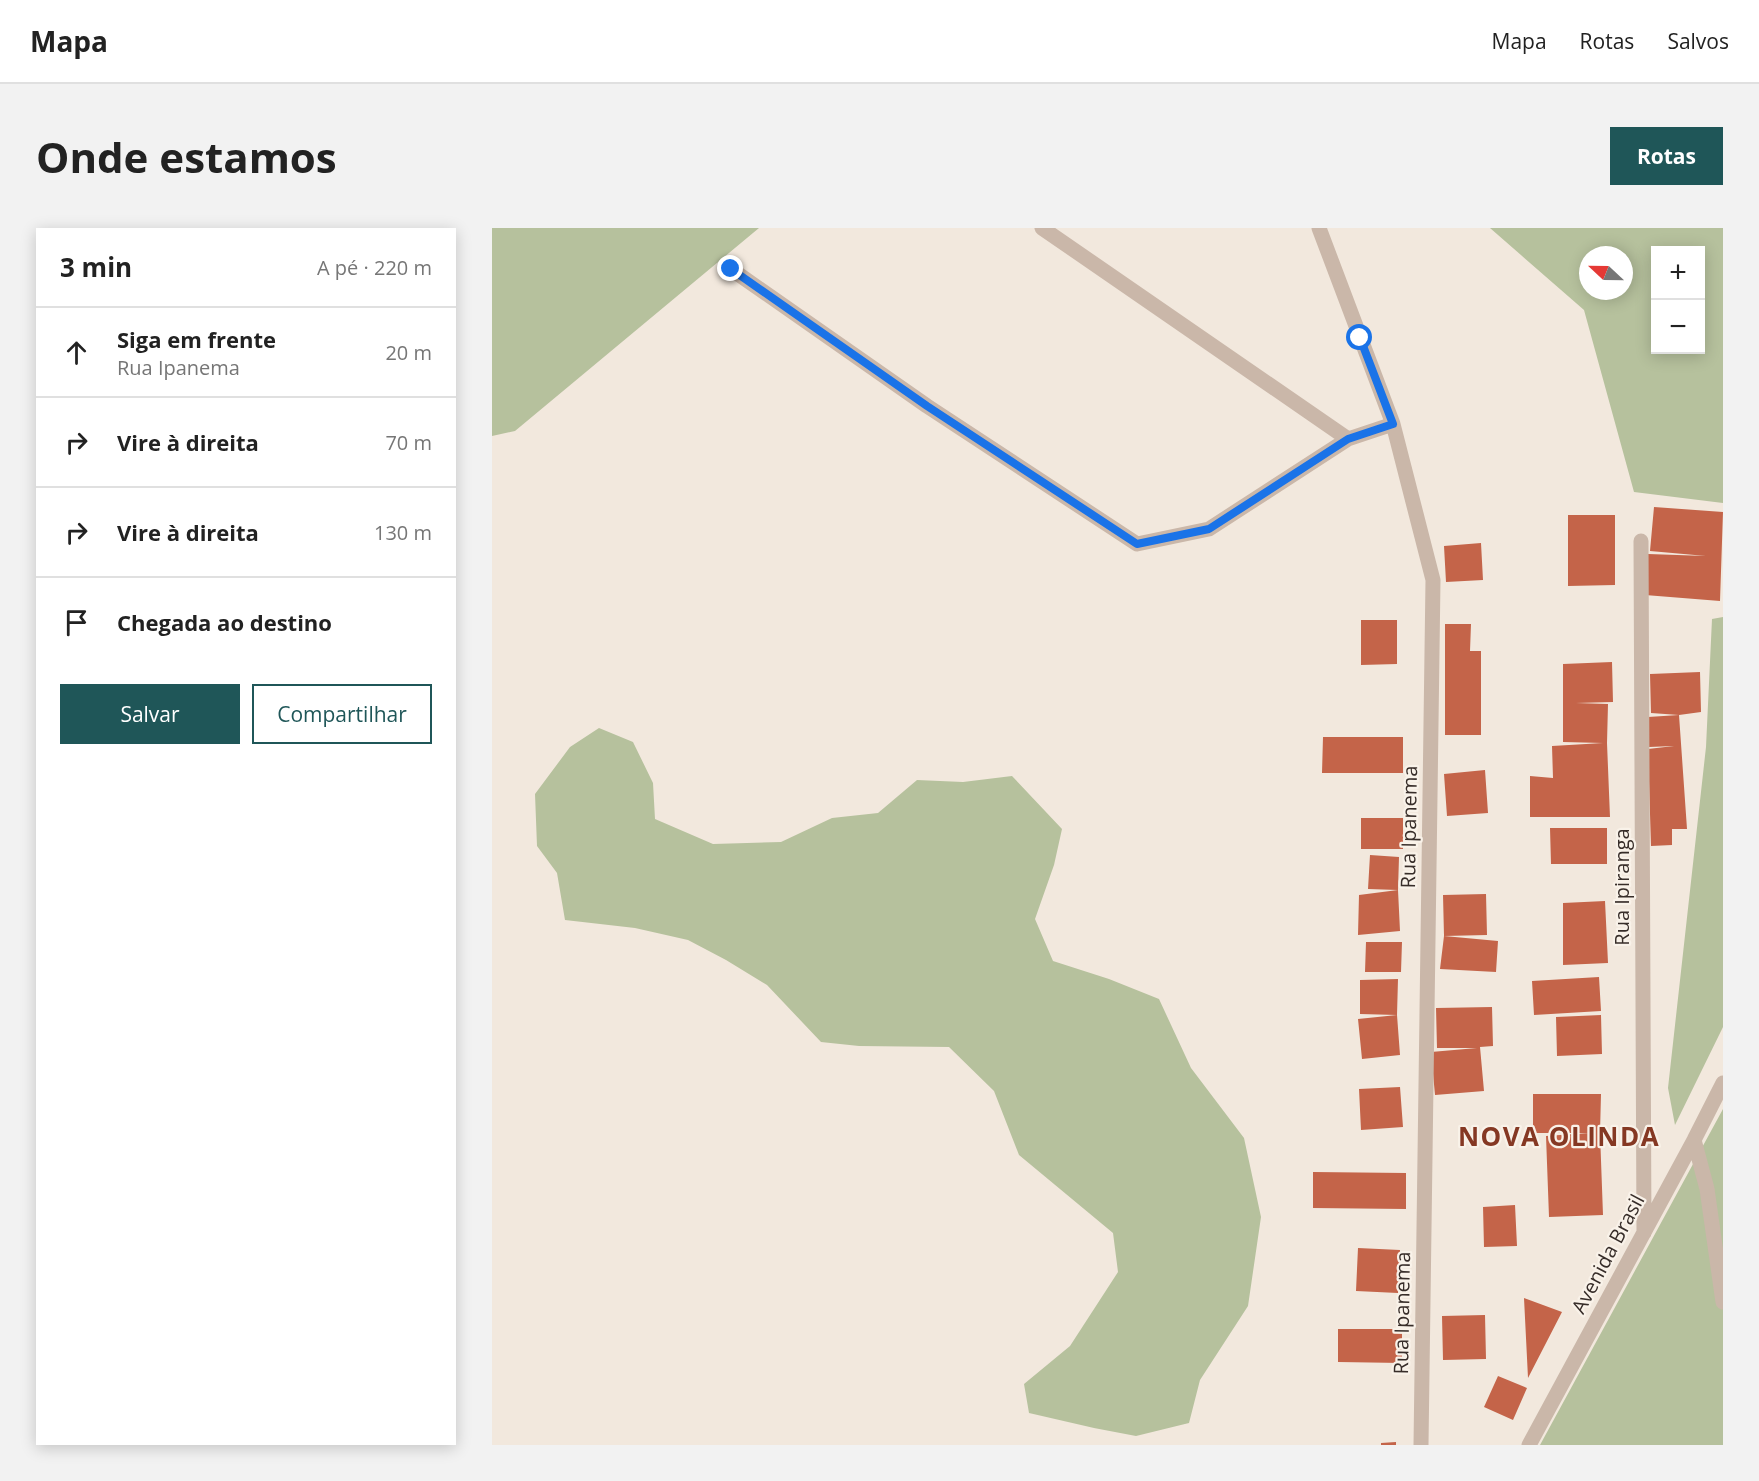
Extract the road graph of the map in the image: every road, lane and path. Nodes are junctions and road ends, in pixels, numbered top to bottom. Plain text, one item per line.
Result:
1 (1042, 228) edge
2 (1319, 228) edge
3 (731, 269) dead end
4 (1393, 424) junction
5 (1348, 439) junction
6 (1641, 541) dead end
7 (1723, 1083) edge
8 (1694, 1140) junction
9 (1644, 1233) junction
10 (1723, 1302) edge
11 (1421, 1445) edge
12 (1529, 1445) edge

1 - 5 street
2 - 4 street, Rua Ipanema
3 - 5 street
4 - 5 street
4 - 11 street, Rua Ipanema
6 - 9 street, Rua Ipiranga
7 - 8 street, Avenida Brasil
8 - 9 street, Avenida Brasil
8 - 10 street
9 - 12 street, Avenida Brasil

